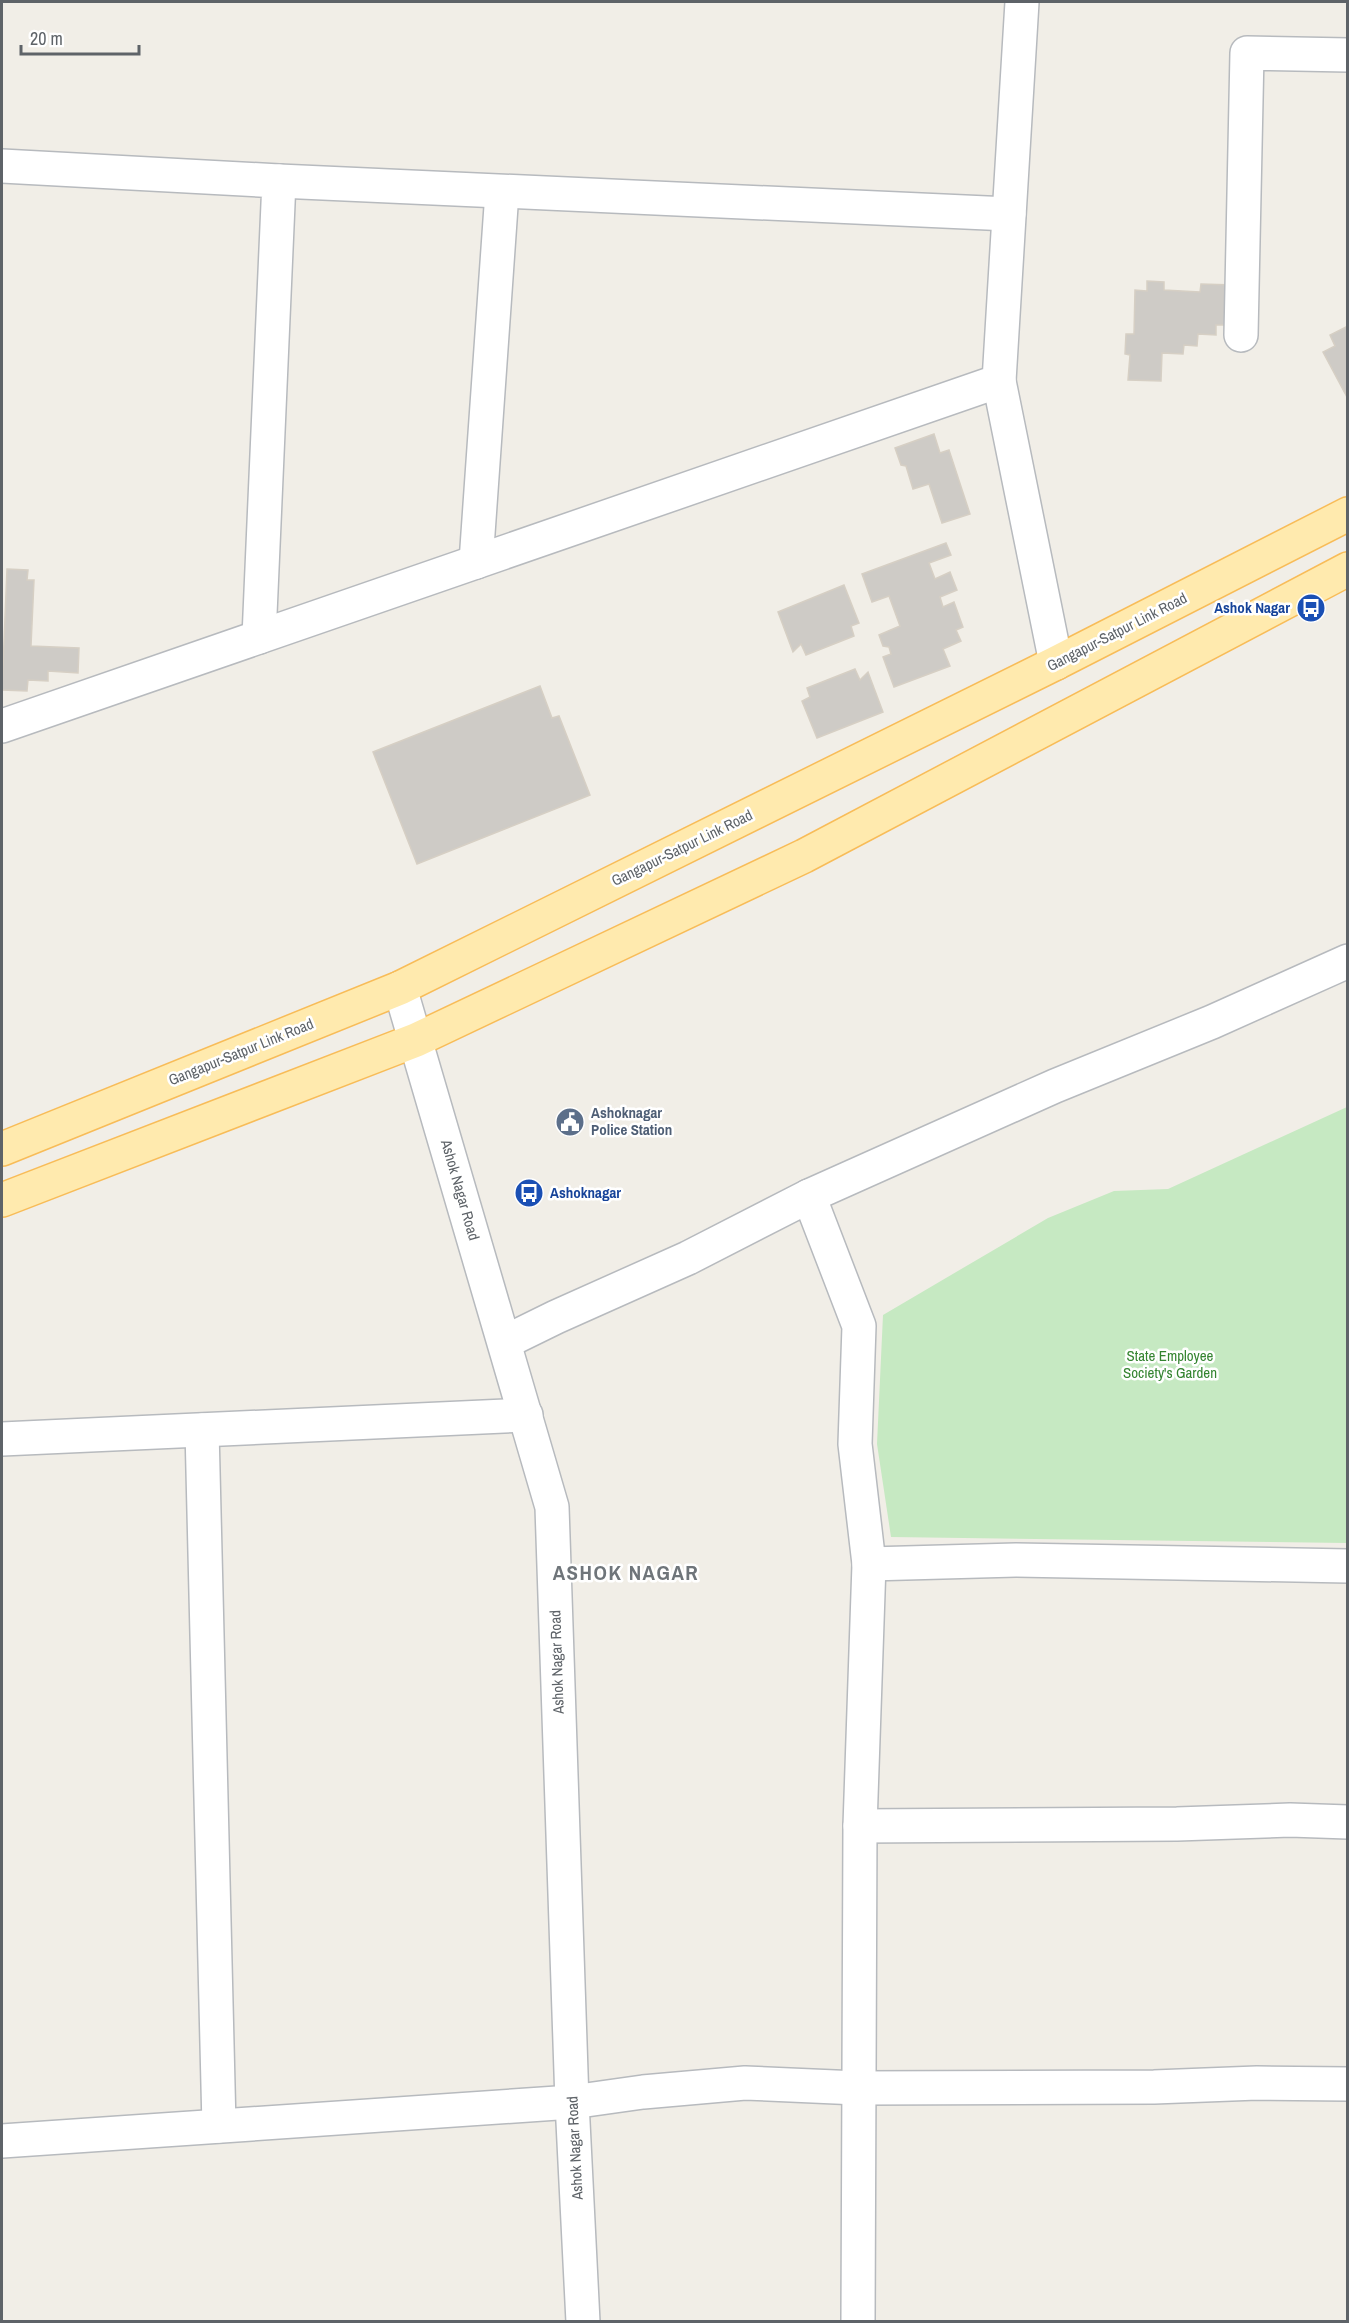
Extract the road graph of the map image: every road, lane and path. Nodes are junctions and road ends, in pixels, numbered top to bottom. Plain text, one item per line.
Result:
1 (1022, 2) edge
2 (1347, 55) edge
3 (2, 166) edge
4 (279, 181) junction
5 (502, 192) junction
6 (1009, 214) junction
7 (1241, 335) dead end
8 (999, 381) junction
9 (1347, 514) edge
10 (476, 562) junction
11 (1347, 569) edge
12 (259, 637) junction
13 (1056, 663) junction
14 (2, 726) edge
15 (1347, 961) edge
16 (400, 988) junction
17 (416, 1040) junction
18 (2, 1149) edge
19 (809, 1196) junction
20 (2, 1200) edge
21 (504, 1342) junction
22 (526, 1415) junction
23 (202, 1430) junction
24 (2, 1439) edge
25 (869, 1564) junction
26 (1347, 1566) edge
27 (1347, 1822) edge
28 (860, 1826) junction
29 (1347, 2084) edge
30 (858, 2088) junction
31 (572, 2102) junction
32 (219, 2126) junction
33 (2, 2141) edge
34 (583, 2322) edge
35 (858, 2322) edge

1 - 6 street
2 - 7 street
3 - 4 street
4 - 5 street
4 - 12 street
5 - 6 street
5 - 10 street
6 - 8 street
8 - 10 street
8 - 13 street
9 - 13 main road, Gangapur-Satpur Link Road
10 - 12 street
11 - 17 main road
12 - 14 street
13 - 16 main road, Gangapur-Satpur Link Road
15 - 19 street
16 - 17 street, Ashok Nagar Road
16 - 18 main road, Gangapur-Satpur Link Road
17 - 20 main road
17 - 21 street, Ashok Nagar Road
19 - 21 street
19 - 25 street
21 - 22 street, Ashok Nagar Road
22 - 23 street
22 - 31 street, Ashok Nagar Road
23 - 24 street
23 - 32 street
25 - 26 street
25 - 28 street
27 - 28 street
28 - 30 street
29 - 30 street
30 - 31 street
30 - 35 street
31 - 32 street
31 - 34 street, Ashok Nagar Road
32 - 33 street

